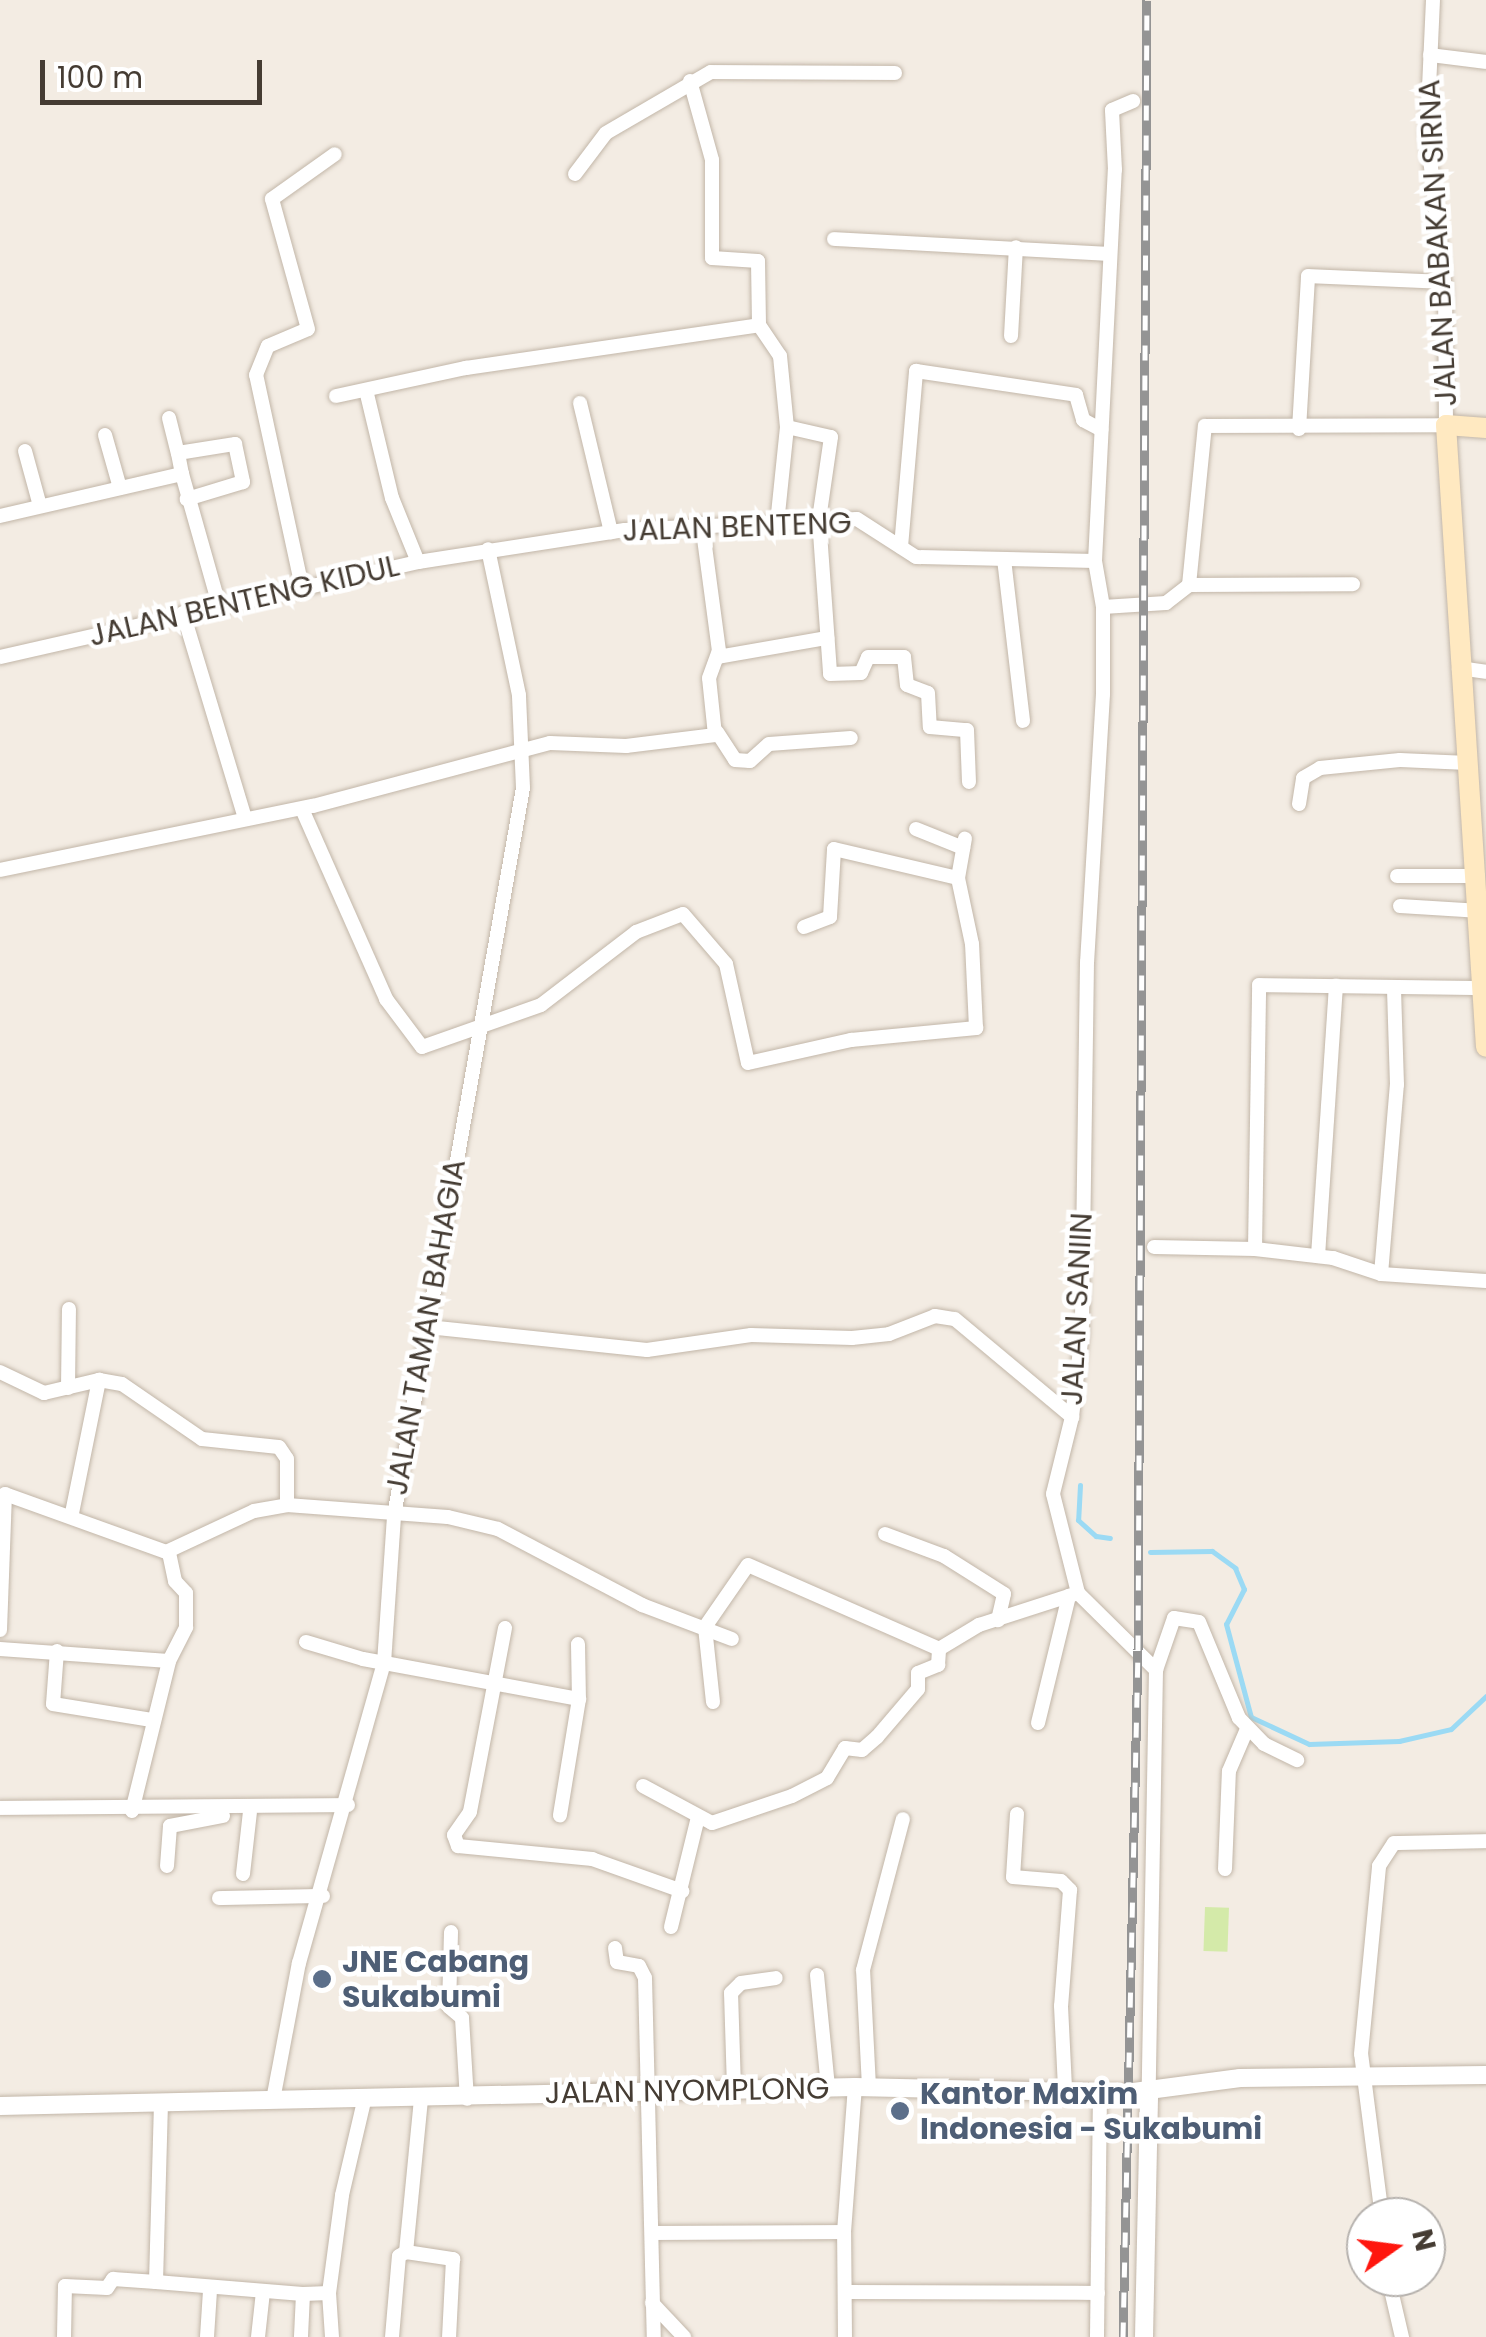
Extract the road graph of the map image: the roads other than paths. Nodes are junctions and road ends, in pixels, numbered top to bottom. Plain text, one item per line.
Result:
1 (1434, 0) edge
2 (1430, 56) junction
3 (1486, 62) edge
4 (895, 73) dead end
5 (690, 81) junction
6 (1133, 101) dead end
7 (335, 154) dead end
8 (575, 174) dead end
9 (834, 240) dead end
10 (1016, 247) junction
11 (1108, 254) junction
12 (1444, 282) junction
13 (758, 325) junction
14 (1011, 336) dead end
15 (366, 390) junction
16 (336, 396) dead end
17 (580, 402) dead end
18 (168, 418) dead end
19 (1446, 426) junction
20 (787, 427) junction
21 (1486, 428) edge
22 (1102, 430) junction
23 (1300, 430) junction
24 (104, 435) dead end
25 (25, 451) dead end
26 (178, 452) junction
27 (182, 474) junction
28 (120, 488) junction
29 (188, 498) junction
30 (40, 506) junction
31 (0, 516) edge
32 (819, 519) junction
33 (777, 523) junction
34 (702, 524) junction
35 (611, 532) junction
36 (901, 547) junction
37 (488, 549) junction
38 (1004, 559) junction
39 (1095, 561) junction
40 (418, 562) junction
41 (1353, 584) dead end
42 (1189, 586) junction
43 (302, 587) junction
44 (219, 605) junction
45 (1104, 608) junction
46 (182, 613) junction
47 (826, 638) junction
48 (0, 656) edge
49 (718, 658) junction
50 (1458, 668) junction
51 (1486, 672) edge
52 (1022, 721) dead end
53 (717, 732) junction
54 (852, 738) dead end
55 (524, 748) junction
56 (1468, 763) junction
57 (969, 782) dead end
58 (1299, 804) dead end
59 (302, 809) junction
60 (245, 820) junction
61 (916, 830) dead end
62 (0, 870) edge
63 (1396, 876) dead end
64 (1478, 876) junction
65 (958, 878) junction
66 (1400, 906) dead end
67 (1481, 911) junction
68 (804, 928) dead end
69 (1336, 986) junction
70 (1485, 988) edge
71 (1394, 990) junction
72 (479, 1028) junction
73 (1486, 1046) edge
74 (1154, 1247) dead end
75 (1255, 1250) junction
76 (1318, 1256) junction
77 (1381, 1274) junction
78 (1486, 1281) edge
79 (70, 1309) dead end
80 (428, 1327) junction
81 (0, 1372) edge
82 (99, 1380) junction
83 (68, 1388) junction
84 (1072, 1418) junction
85 (287, 1505) junction
86 (72, 1512) junction
87 (394, 1516) junction
88 (886, 1534) dead end
89 (170, 1552) junction
90 (1074, 1595) junction
91 (998, 1620) junction
92 (704, 1627) junction
93 (505, 1628) dead end
94 (0, 1630) edge
95 (732, 1638) dead end
96 (306, 1642) dead end
97 (578, 1644) dead end
98 (939, 1648) junction
99 (0, 1649) edge
100 (58, 1651) junction
101 (169, 1661) junction
102 (384, 1662) junction
103 (1156, 1670) junction
104 (498, 1680) junction
105 (578, 1699) junction
106 (713, 1702) dead end
107 (152, 1720) junction
108 (1038, 1723) dead end
109 (1248, 1729) junction
110 (1296, 1760) dead end
111 (643, 1786) dead end
112 (0, 1808) edge
113 (347, 1808) junction
114 (132, 1811) junction
115 (250, 1812) junction
116 (1017, 1814) dead end
117 (560, 1815) dead end
118 (698, 1817) junction
119 (904, 1818) dead end
120 (1486, 1841) edge
121 (167, 1866) dead end
122 (1225, 1869) dead end
123 (243, 1874) dead end
124 (682, 1891) junction
125 (323, 1896) junction
126 (219, 1898) dead end
127 (671, 1926) dead end
128 (450, 1932) dead end
129 (615, 1948) dead end
130 (817, 1974) dead end
131 (776, 1978) dead end
132 (1486, 2075) edge
133 (1363, 2077) junction
134 (828, 2087) junction
135 (862, 2087) junction
136 (734, 2088) junction
137 (1065, 2090) junction
138 (1148, 2090) junction
139 (646, 2092) junction
140 (1100, 2092) junction
141 (467, 2099) junction
142 (273, 2100) junction
143 (421, 2100) junction
144 (364, 2101) junction
145 (161, 2105) junction
146 (0, 2106) edge
147 (1380, 2197) edge
148 (844, 2232) junction
149 (656, 2233) junction
150 (406, 2252) junction
151 (156, 2282) junction
152 (210, 2290) junction
153 (262, 2292) junction
154 (847, 2292) junction
155 (329, 2293) junction
156 (1098, 2293) junction
157 (303, 2294) junction
158 (1393, 2297) edge
159 (651, 2303) junction
160 (64, 2337) edge
161 (207, 2337) edge
162 (258, 2337) edge
163 (301, 2337) edge
164 (332, 2337) edge
165 (392, 2337) edge
166 (449, 2337) edge
167 (654, 2337) edge
168 (684, 2337) edge
169 (845, 2337) edge
170 (1098, 2337) edge
171 (1144, 2337) edge
172 (1402, 2337) edge

1 - 2 street, JALAN BABAKAN SIRNA
2 - 3 street
2 - 12 street, JALAN BABAKAN SIRNA
4 - 5 street
5 - 8 street
5 - 13 street
6 - 11 street
7 - 43 street
9 - 10 street
10 - 11 street
10 - 14 street
11 - 22 street
12 - 19 street, JALAN BABAKAN SIRNA
12 - 23 street
13 - 15 street
13 - 20 street
15 - 16 street
15 - 40 street
17 - 35 street
18 - 26 street
19 - 21 main road
19 - 23 street
19 - 50 main road
20 - 32 street
20 - 33 street
22 - 36 street
22 - 39 street
23 - 42 street
24 - 28 street
25 - 30 street
26 - 27 street
26 - 29 street
27 - 28 street
27 - 29 street
28 - 30 street
29 - 44 street
30 - 31 street
32 - 33 street, JALAN BENTENG
32 - 36 street, JALAN BENTENG
32 - 47 street
33 - 34 street, JALAN BENTENG
34 - 35 street, JALAN BENTENG
34 - 49 street
35 - 37 street, JALAN BENTENG
36 - 38 street, JALAN BENTENG
37 - 40 street, JALAN BENTENG KIDUL
37 - 55 street, JALAN TAMAN BAHAGIA
38 - 39 street, JALAN BENTENG
38 - 52 street
39 - 45 street
40 - 43 street, JALAN BENTENG KIDUL
41 - 42 street
42 - 45 street
43 - 44 street, JALAN BENTENG KIDUL
44 - 46 street, JALAN BENTENG KIDUL
45 - 84 street, JALAN SANIIN
46 - 48 street, JALAN BENTENG KIDUL
46 - 60 street
47 - 49 street
47 - 57 street
49 - 53 street
50 - 51 street
50 - 56 main road
53 - 54 street
53 - 55 street
55 - 59 street
55 - 72 street, JALAN TAMAN BAHAGIA
56 - 58 street
56 - 64 main road
59 - 60 street
59 - 72 street
60 - 62 street
61 - 65 street
63 - 64 street
64 - 67 main road
65 - 68 street
65 - 72 street
66 - 67 street
67 - 70 main road
69 - 71 street
69 - 75 street
69 - 76 street
70 - 71 street
70 - 73 main road
71 - 77 street
72 - 80 street, JALAN TAMAN BAHAGIA
74 - 75 street
75 - 76 street
76 - 77 street
77 - 78 street
79 - 83 street
80 - 84 street
80 - 87 street, JALAN TAMAN BAHAGIA
81 - 83 street
82 - 83 street
82 - 85 street
82 - 86 street
84 - 90 street, JALAN SANIIN
85 - 87 street
85 - 89 street
86 - 89 street
86 - 94 street
87 - 92 street
87 - 102 street, JALAN TAMAN BAHAGIA
88 - 91 street
89 - 101 street
90 - 91 street
90 - 103 street
90 - 108 street
91 - 98 street
92 - 95 street
92 - 98 street
92 - 106 street
93 - 104 street
96 - 102 street
97 - 105 street
98 - 118 street
99 - 100 street
100 - 101 street
100 - 107 street
101 - 107 street
102 - 104 street
102 - 113 street, JALAN TAMAN BAHAGIA
103 - 109 street
103 - 138 street
104 - 105 street
104 - 124 street
105 - 117 street
107 - 114 street
109 - 110 street
109 - 122 street
111 - 118 street
112 - 114 street
113 - 114 street
113 - 115 street
113 - 125 street, JALAN TAMAN BAHAGIA
115 - 121 street
115 - 123 street
116 - 137 street
118 - 124 street
119 - 135 street
120 - 133 street
124 - 127 street
125 - 126 street
125 - 142 street, JALAN TAMAN BAHAGIA
128 - 141 street
129 - 139 street
130 - 134 street
131 - 136 street
132 - 133 street, JALAN NYOMPLONG
133 - 138 street, JALAN NYOMPLONG
133 - 147 street
134 - 135 street, JALAN NYOMPLONG
134 - 136 street, JALAN NYOMPLONG
135 - 137 street, JALAN NYOMPLONG
135 - 148 street
136 - 139 street, JALAN NYOMPLONG
137 - 140 street, JALAN NYOMPLONG
138 - 140 street, JALAN NYOMPLONG
138 - 171 street
139 - 141 street, JALAN NYOMPLONG
139 - 149 street
140 - 156 street
141 - 143 street, JALAN NYOMPLONG
142 - 144 street, JALAN NYOMPLONG
142 - 145 street, JALAN NYOMPLONG
143 - 144 street, JALAN NYOMPLONG
143 - 150 street
144 - 155 street
145 - 146 street, JALAN NYOMPLONG
145 - 151 street
148 - 149 street
148 - 154 street
149 - 159 street
150 - 165 street
150 - 166 street
151 - 152 street
151 - 160 street
152 - 153 street
152 - 161 street
153 - 157 street
153 - 162 street
154 - 156 street
154 - 169 street
155 - 157 street
155 - 164 street
156 - 170 street
157 - 163 street
158 - 172 street
159 - 167 street
159 - 168 street

